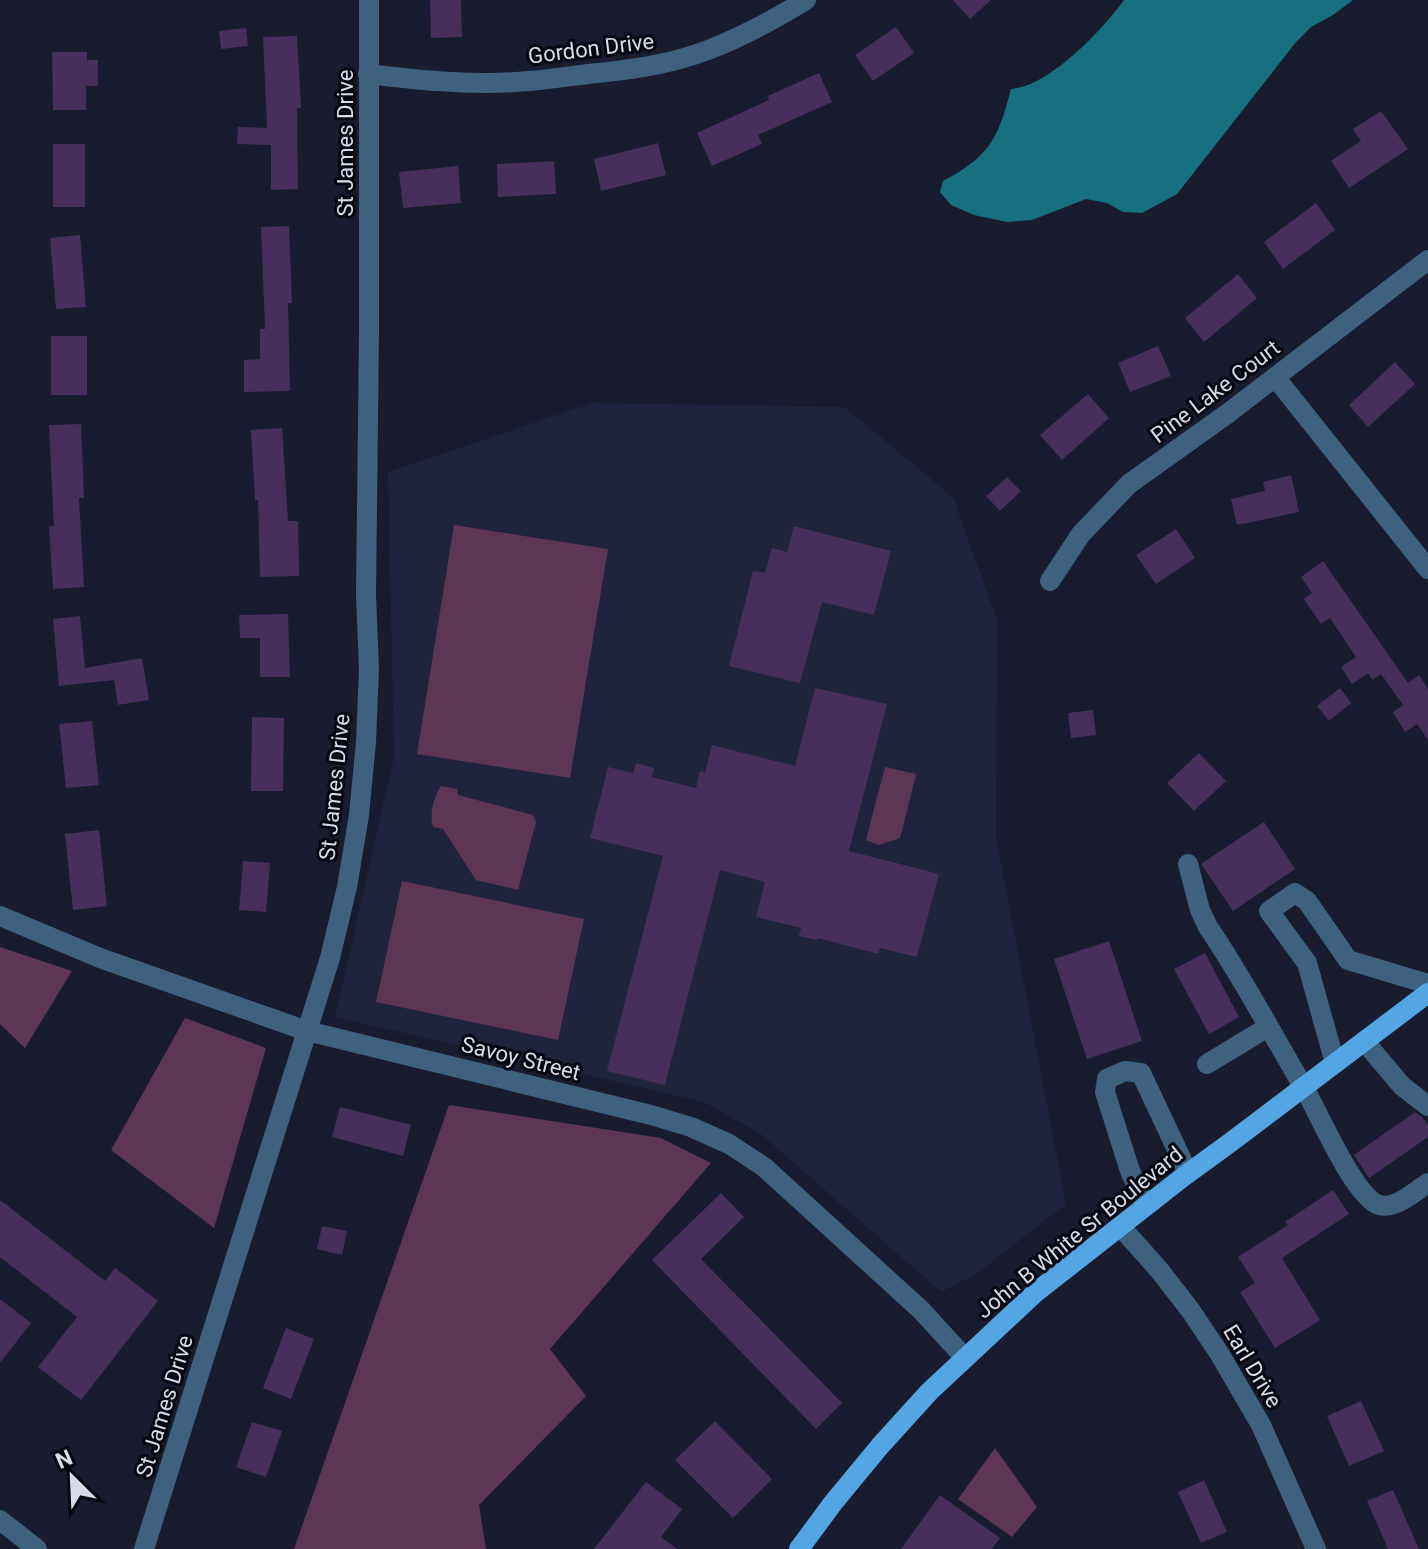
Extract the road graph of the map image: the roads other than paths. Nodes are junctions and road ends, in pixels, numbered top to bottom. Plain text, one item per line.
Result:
1 (369, 0) edge
2 (806, 0) edge
3 (368, 74) junction
4 (1428, 260) edge
5 (1275, 377) junction
6 (1428, 569) edge
7 (1050, 581) dead end
8 (1188, 864) dead end
9 (0, 916) edge
10 (1428, 984) edge
11 (1428, 993) edge
12 (1268, 1027) junction
13 (307, 1031) junction
14 (1364, 1041) junction
15 (1335, 1063) junction
16 (1207, 1064) dead end
17 (1304, 1087) junction
18 (1428, 1106) edge
19 (1188, 1173) junction
20 (1428, 1183) edge
21 (1146, 1206) junction
22 (1120, 1226) junction
23 (965, 1358) junction
24 (0, 1520) edge
25 (37, 1549) edge
26 (144, 1549) edge
27 (799, 1549) edge
28 (1316, 1549) edge

1 - 3 street, St James Drive
2 - 3 street, Gordon Drive
3 - 13 street, St James Drive
4 - 5 street, Pine Lake Court
5 - 6 street
5 - 7 street, Pine Lake Court
8 - 12 street
9 - 13 street, Savoy Street
10 - 15 street
11 - 14 main road, John B White Sr Boulevard
12 - 16 street
12 - 17 street
13 - 23 street, Savoy Street
13 - 26 street, St James Drive
14 - 15 main road, John B White Sr Boulevard
14 - 18 street
15 - 17 main road, John B White Sr Boulevard
17 - 19 main road, John B White Sr Boulevard
17 - 20 street
19 - 21 main road, John B White Sr Boulevard
19 - 21 street
21 - 22 main road, John B White Sr Boulevard
22 - 23 main road, John B White Sr Boulevard
22 - 28 street, Earl Drive
23 - 27 main road, John B White Sr Boulevard
24 - 25 street

